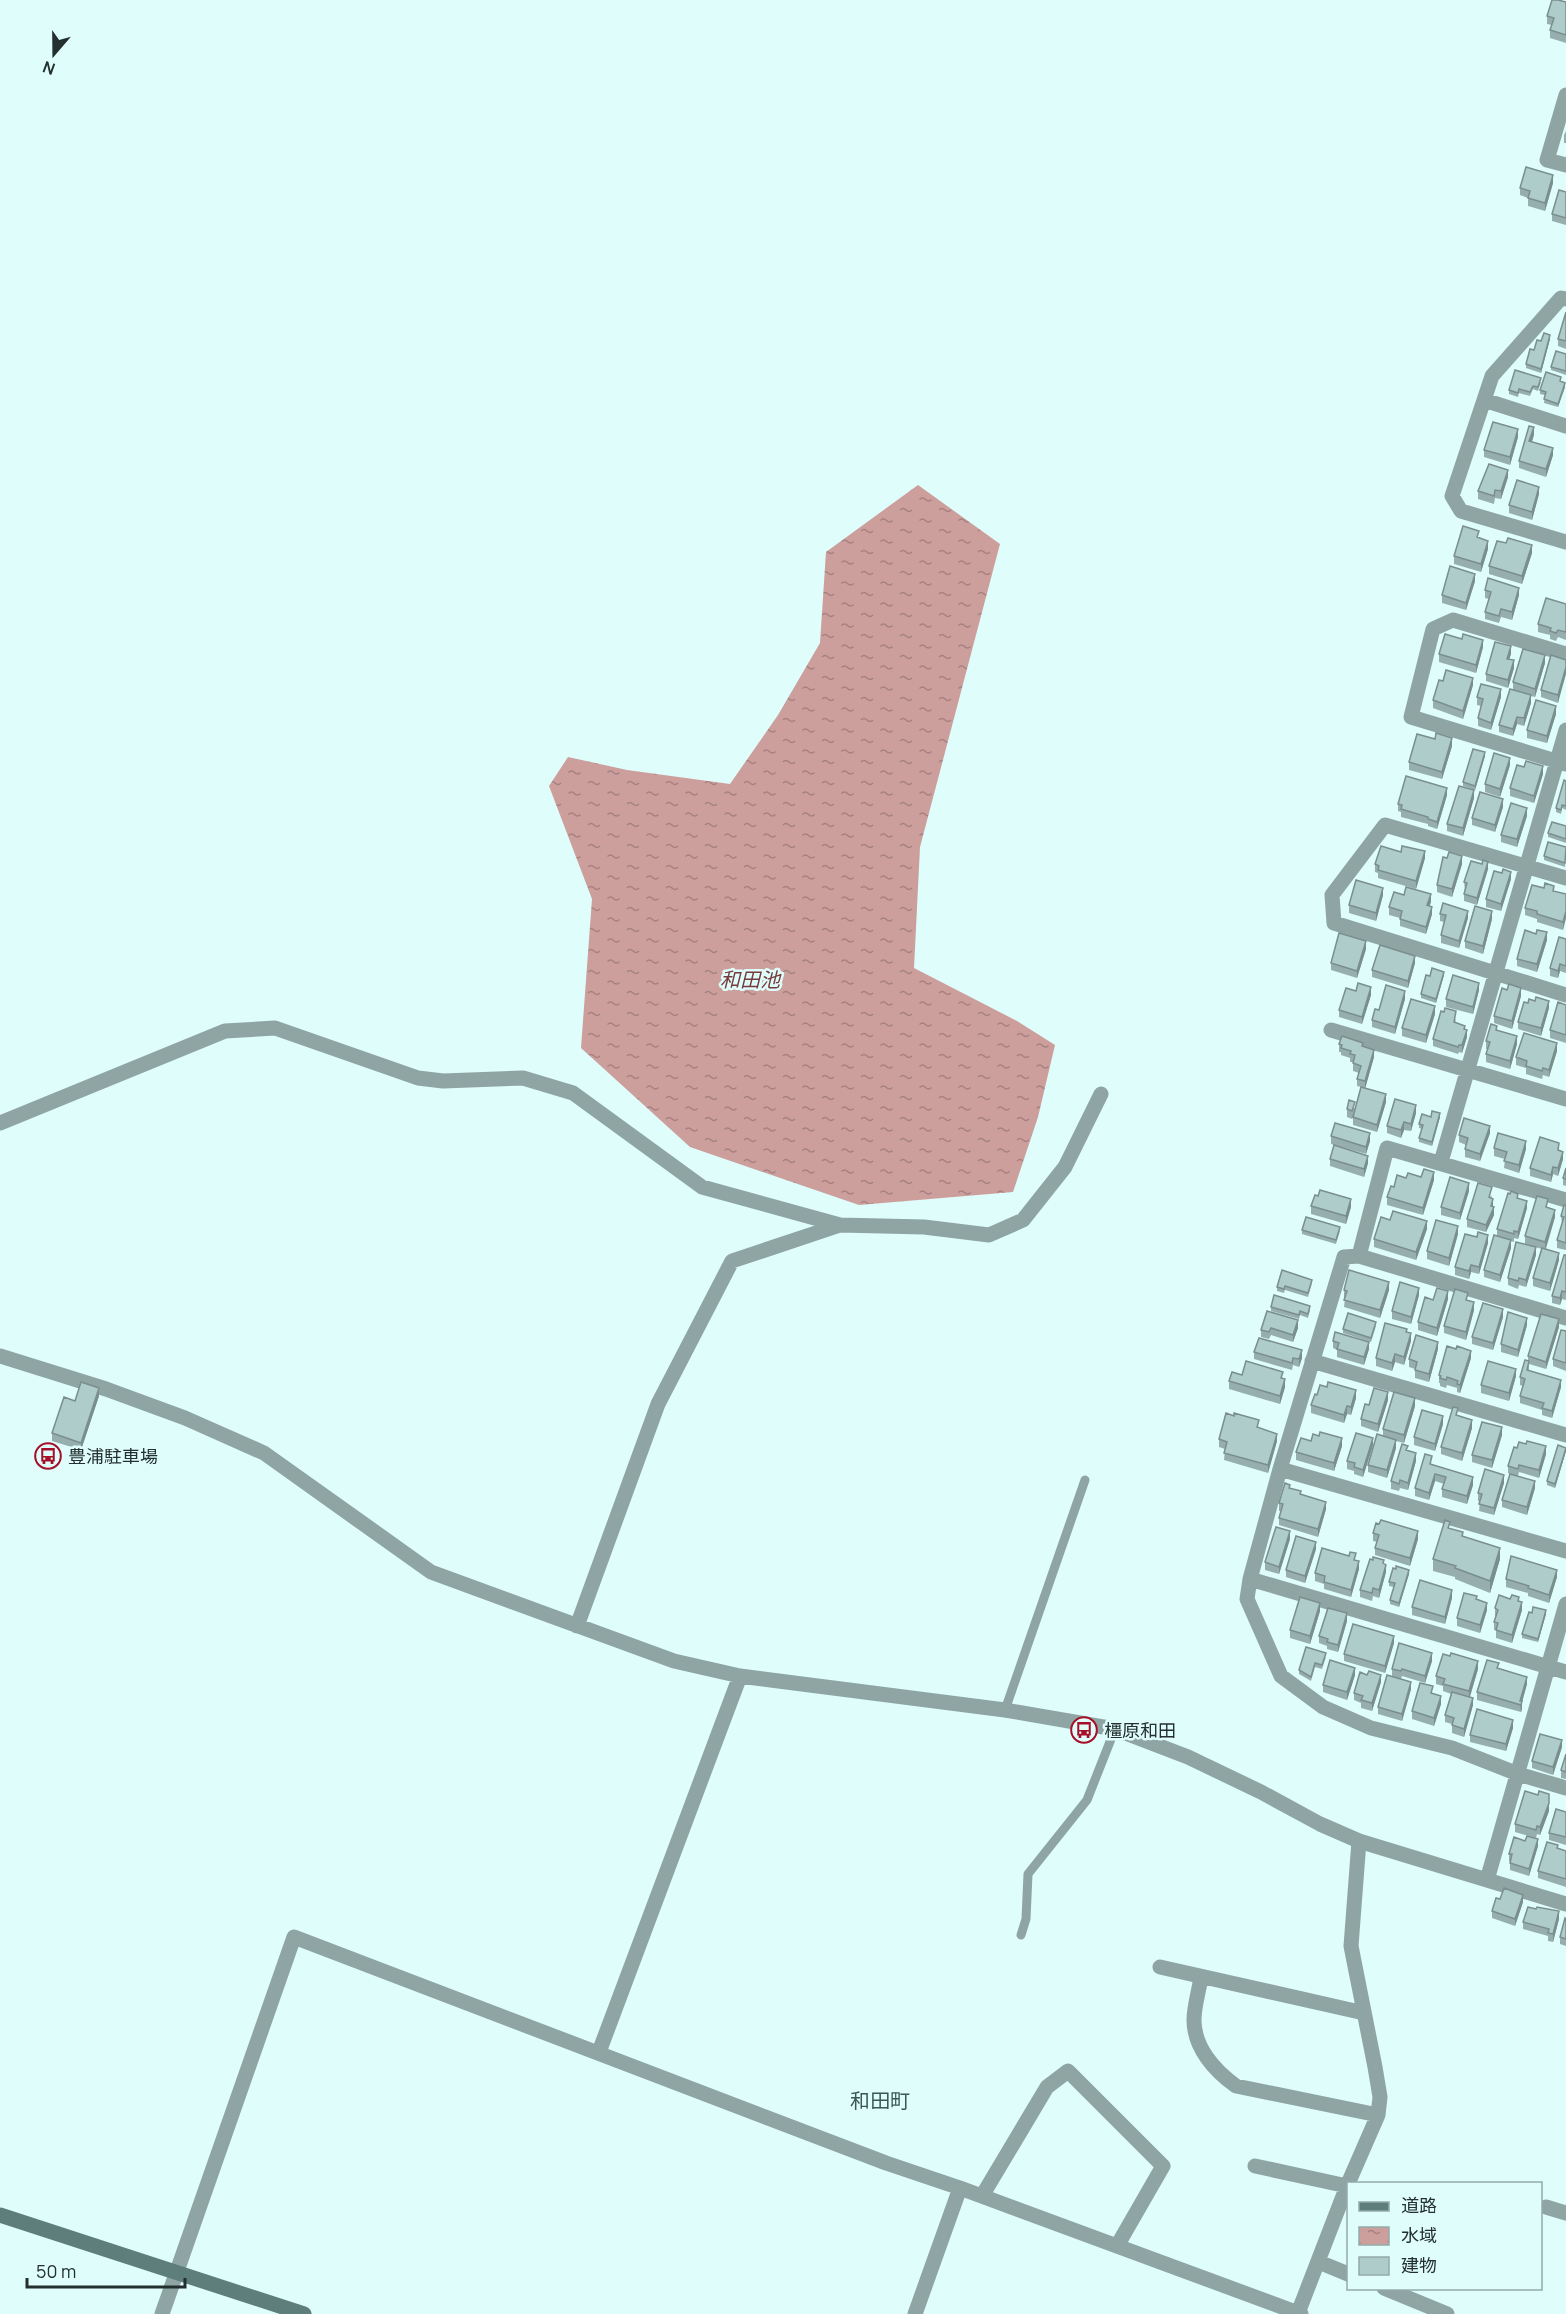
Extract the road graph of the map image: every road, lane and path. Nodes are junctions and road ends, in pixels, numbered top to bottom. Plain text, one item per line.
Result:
1 (1566, 95) edge
2 (1566, 165) edge
3 (1566, 299) edge
4 (1484, 400) junction
5 (1566, 426) edge
6 (1566, 542) edge
7 (1566, 654) edge
8 (1566, 730) edge
9 (1562, 763) edge
10 (1527, 867) junction
11 (1566, 879) edge
12 (1496, 973) junction
13 (1566, 994) edge
14 (1331, 1030) dead end
15 (1467, 1070) junction
16 (1101, 1094) dead end
17 (1566, 1099) edge
18 (0, 1123) edge
19 (1441, 1162) junction
20 (1566, 1200) edge
21 (840, 1225) junction
22 (1359, 1256) junction
23 (1566, 1318) edge
24 (0, 1356) edge
25 (1312, 1362) junction
26 (1566, 1435) edge
27 (1280, 1469) junction
28 (1085, 1480) dead end
29 (1566, 1551) edge
30 (1250, 1579) junction
31 (1566, 1604) edge
32 (577, 1626) junction
33 (1548, 1666) junction
34 (1566, 1672) edge
35 (740, 1676) junction
36 (1005, 1710) junction
37 (1115, 1729) junction
38 (1518, 1774) junction
39 (1566, 1788) edge
40 (1359, 1841) junction
41 (1486, 1880) junction
42 (1566, 1904) edge
43 (1021, 1935) dead end
44 (1160, 1967) dead end
45 (1201, 1977) junction
46 (1364, 2013) junction
47 (599, 2052) junction
48 (1378, 2115) junction
49 (1255, 2166) dead end
50 (1349, 2182) edge
51 (1347, 2186) joint
52 (960, 2188) junction
53 (982, 2196) junction
54 (1546, 2206) dead end
55 (1566, 2213) edge
56 (0, 2215) edge
57 (1117, 2246) junction
58 (1319, 2262) junction
59 (176, 2273) junction
60 (1347, 2274) edge
61 (1387, 2290) edge
62 (1300, 2313) edge
63 (162, 2314) edge
64 (304, 2314) edge
65 (915, 2314) edge
66 (1448, 2314) edge

1 - 2 street
3 - 4 street
4 - 5 street
4 - 6 street
7 - 9 street
8 - 9 street
9 - 10 street
10 - 11 street
10 - 12 street
10 - 12 street
12 - 13 street
12 - 15 street
14 - 15 street
15 - 17 street
15 - 19 street
16 - 21 street
18 - 21 street
19 - 20 street
19 - 22 street
21 - 32 street
22 - 23 street
22 - 25 street
24 - 32 street
25 - 26 street
25 - 27 street
27 - 29 street
27 - 30 street
28 - 36 lane
30 - 33 street
30 - 38 street
31 - 33 street
32 - 35 street
33 - 34 street
33 - 38 street
35 - 36 street
35 - 47 street
36 - 37 street
37 - 40 street
37 - 43 lane
38 - 39 street
38 - 41 street
40 - 41 street
40 - 46 street
41 - 42 street
44 - 45 street
45 - 46 street
45 - 48 street
46 - 48 street
47 - 52 street
47 - 59 street
48 - 50 street
49 - 51 street
51 - 58 street
52 - 53 street
52 - 65 street
53 - 57 street
53 - 57 street
54 - 55 street
56 - 59 main road
57 - 62 street
58 - 60 street
58 - 62 street
59 - 63 street
59 - 64 main road
61 - 66 street

